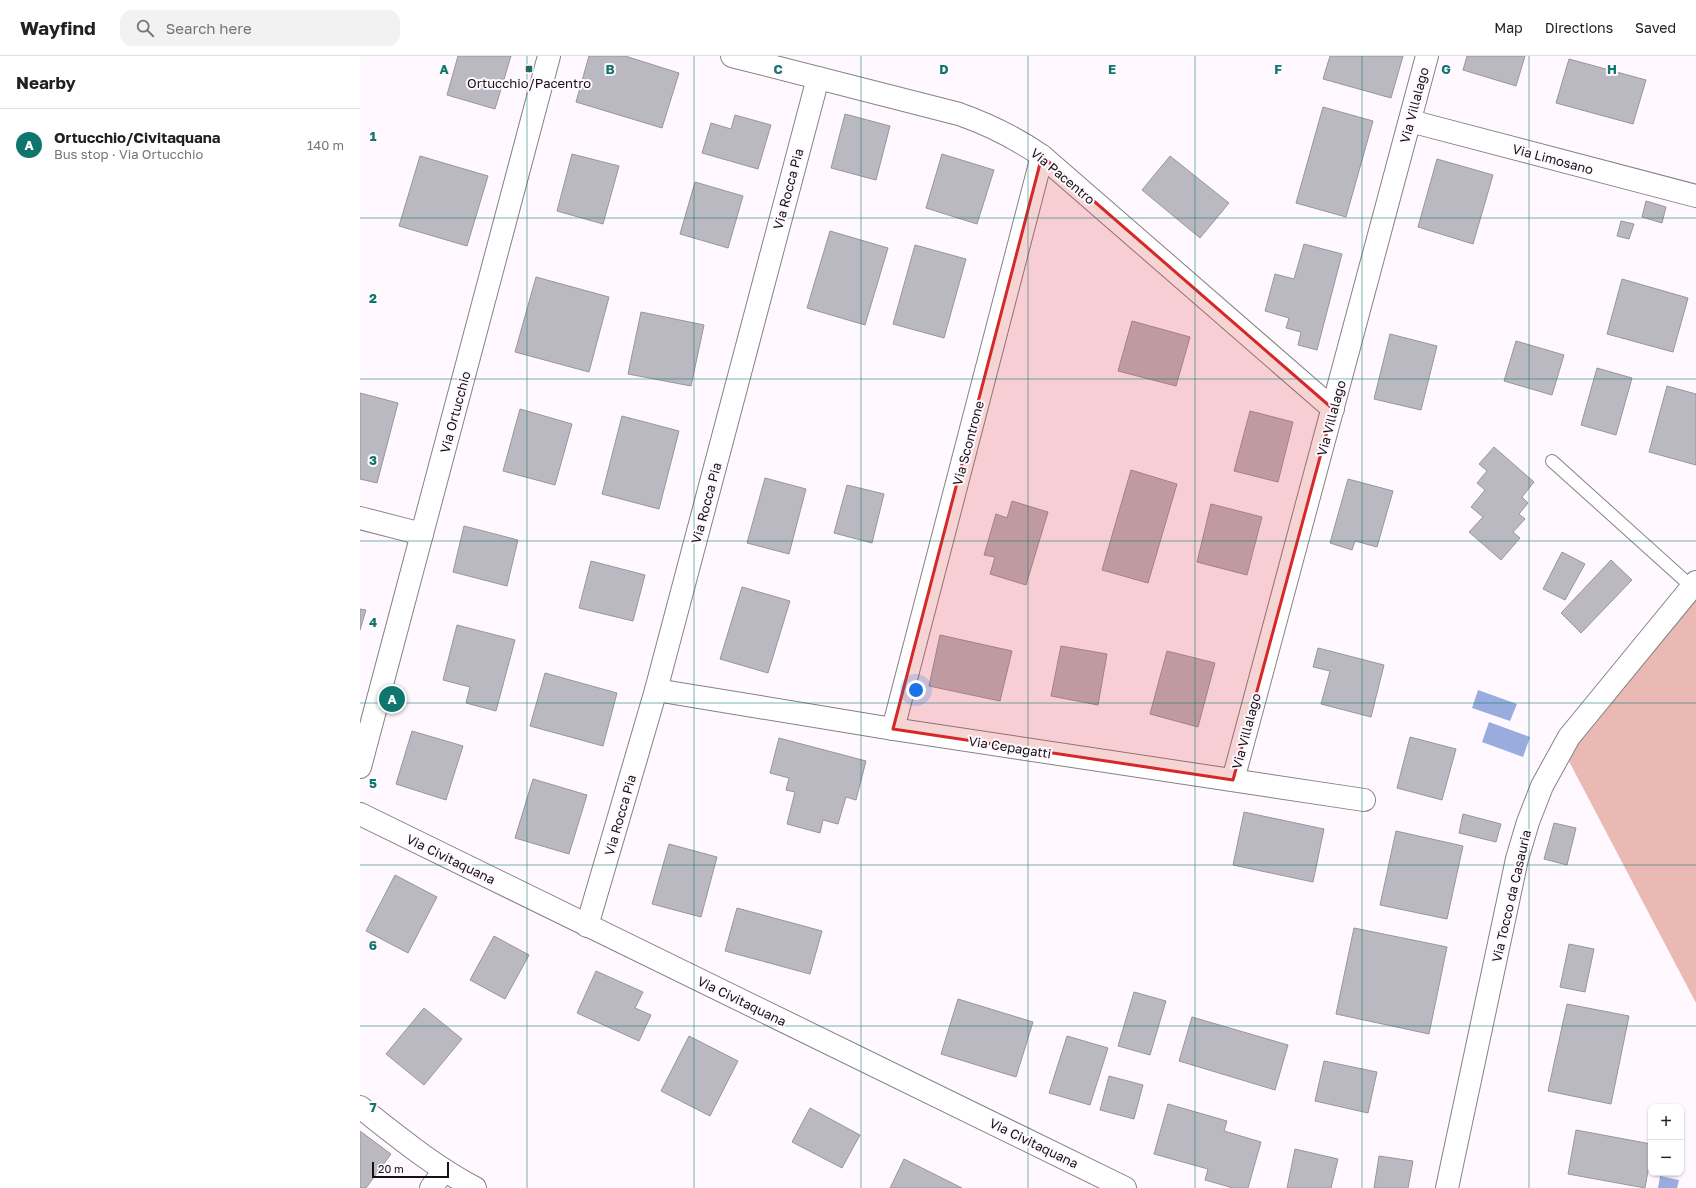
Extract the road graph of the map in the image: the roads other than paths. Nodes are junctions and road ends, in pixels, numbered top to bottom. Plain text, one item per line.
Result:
1 (550, 56) edge
2 (732, 56) edge
3 (1427, 56) edge
4 (818, 78) junction
5 (1410, 121) junction
6 (1042, 156) junction
7 (1696, 196) edge
8 (1333, 409) junction
9 (1552, 461) dead end
10 (360, 518) edge
11 (422, 534) junction
12 (1694, 585) edge
13 (656, 690) junction
14 (893, 729) junction
15 (360, 767) edge
16 (1233, 780) junction
17 (1364, 800) dead end
18 (360, 814) edge
19 (587, 926) junction
20 (360, 1107) edge
21 (444, 1171) junction
22 (431, 1188) edge
23 (475, 1188) edge
24 (1125, 1188) edge
25 (1447, 1188) edge

1 - 11 street, Via Ortucchio
2 - 4 street, Via Pacentro
3 - 5 street, Via Villalago
4 - 6 street, Via Pacentro
4 - 13 street, Via Rocca Pia
5 - 7 street, Via Limosano
5 - 8 street, Via Villalago
6 - 8 street, Via Pacentro
6 - 14 street, Via Scontrone
8 - 16 street, Via Villalago
9 - 12 lane
10 - 11 street
11 - 15 street, Via Ortucchio
12 - 25 street, Via Tocco da Casauria
13 - 14 street, Via Cepagatti
13 - 19 street, Via Rocca Pia
14 - 16 street, Via Cepagatti
16 - 17 street, Via Cepagatti
18 - 19 street, Via Civitaquana
19 - 24 street, Via Civitaquana
20 - 21 street
21 - 22 street
21 - 23 street

